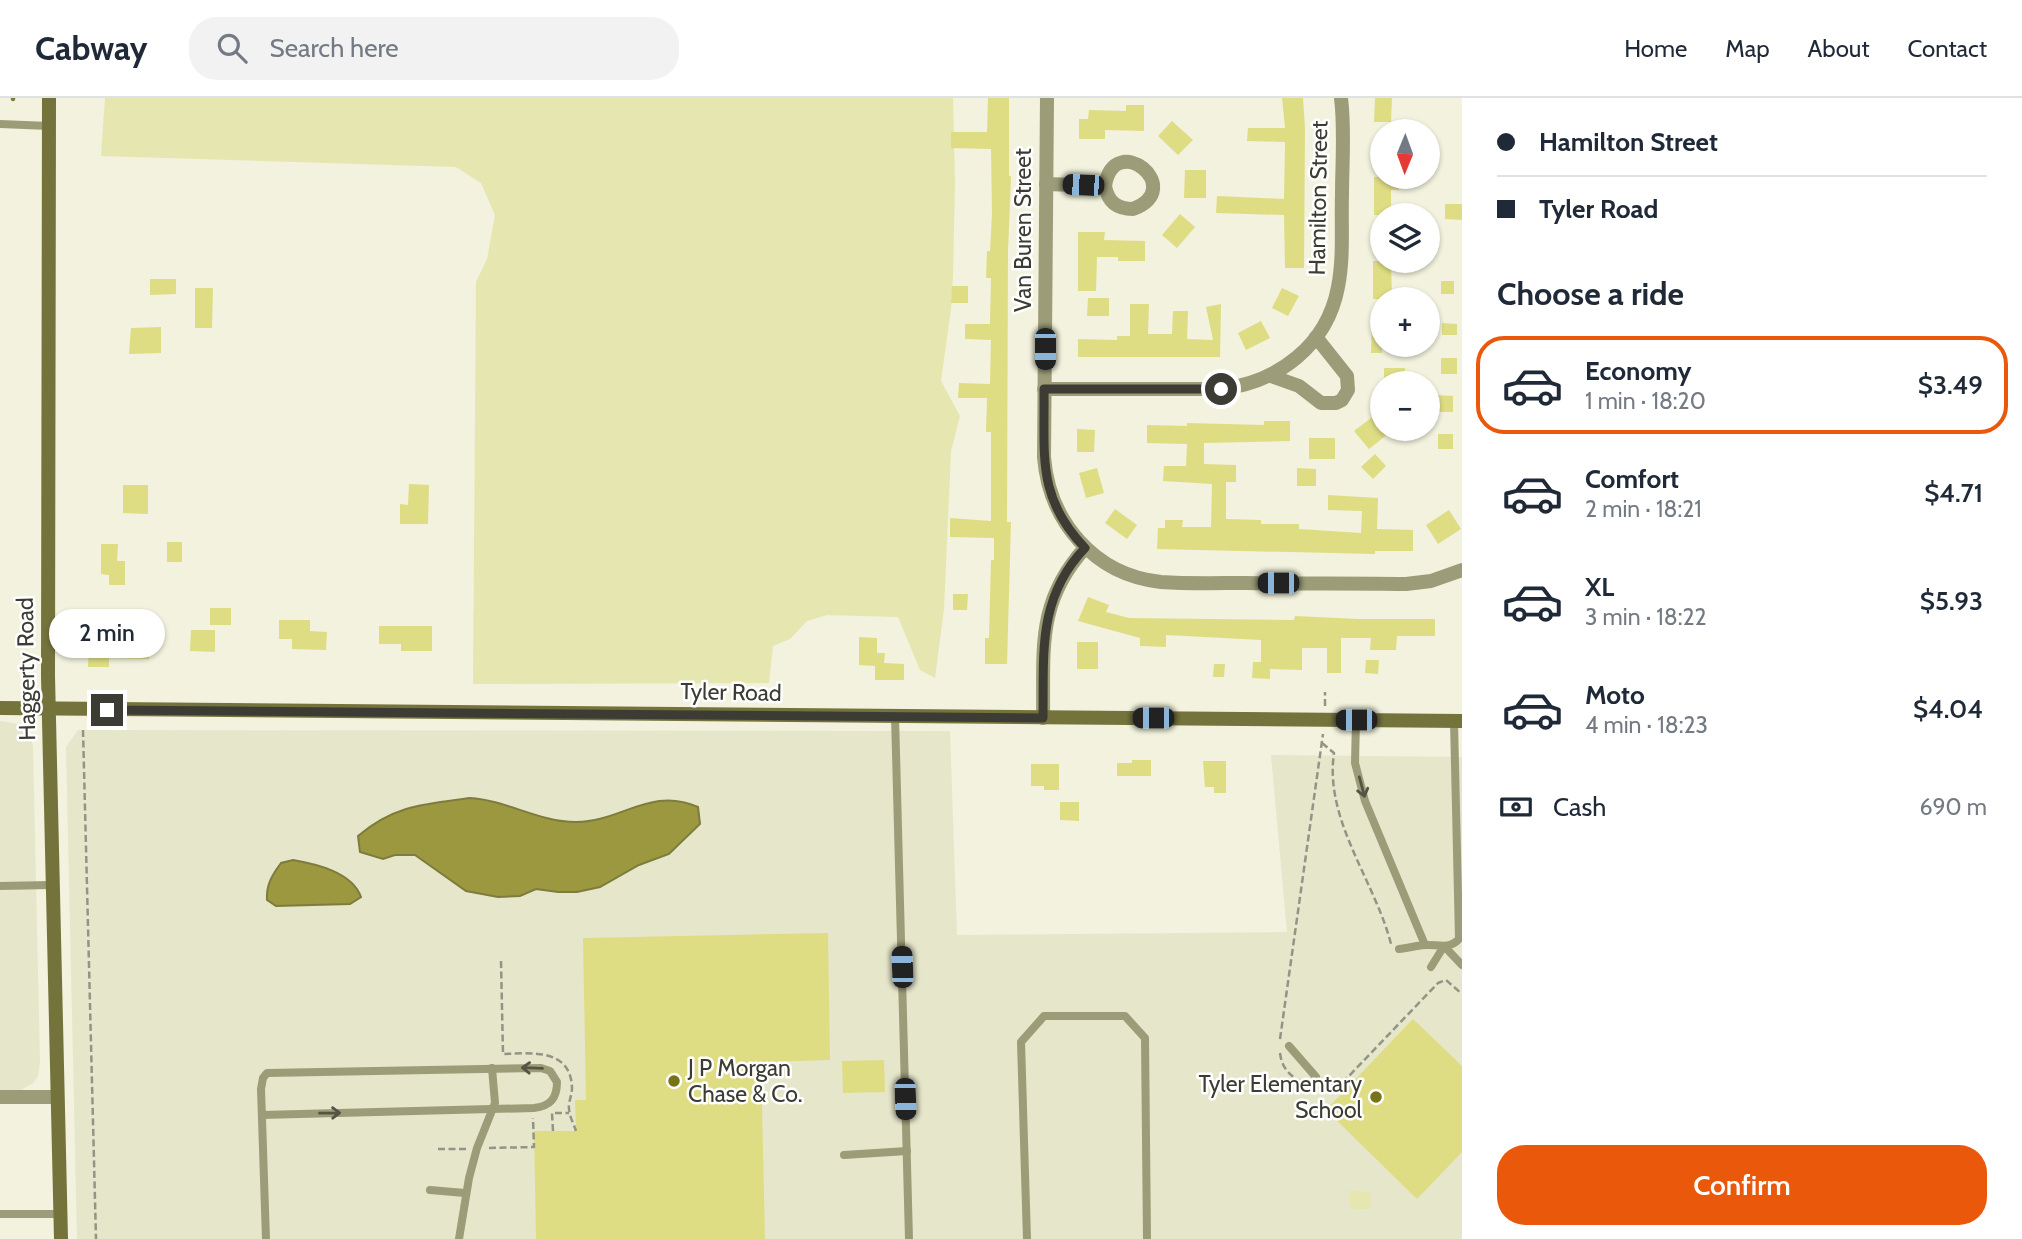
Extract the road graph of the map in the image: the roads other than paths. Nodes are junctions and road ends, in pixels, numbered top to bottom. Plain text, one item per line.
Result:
1 (49, 98) edge
2 (1047, 98) edge
3 (1341, 98) edge
4 (0, 124) edge
5 (49, 126) junction
6 (1046, 184) junction
7 (1105, 186) dead end
8 (1316, 337) junction
9 (1271, 376) junction
10 (1044, 389) junction
11 (1085, 548) junction
12 (1462, 569) edge
13 (0, 708) edge
14 (49, 710) junction
15 (895, 716) junction
16 (1043, 718) junction
17 (1356, 720) junction
18 (1458, 721) edge
19 (0, 886) edge
20 (51, 886) junction
21 (1425, 945) junction
22 (1444, 946) junction
23 (1396, 951) road end
24 (1462, 965) edge
25 (1430, 967) dead end
26 (1289, 1046) dead end
27 (492, 1068) junction
28 (1316, 1077) dead end
29 (0, 1097) edge
30 (57, 1097) junction
31 (493, 1109) junction
32 (262, 1115) junction
33 (907, 1151) junction
34 (844, 1155) dead end
35 (430, 1190) dead end
36 (465, 1193) junction
37 (0, 1214) edge
38 (60, 1214) junction
39 (61, 1239) edge
40 (266, 1239) edge
41 (459, 1239) edge
42 (909, 1239) edge
43 (1027, 1239) edge
44 (1147, 1239) edge

1 - 5 street, Haggerty Road
2 - 6 street, Van Buren Street
3 - 8 street, Hamilton Street
4 - 5 lane
5 - 14 street, Haggerty Road
6 - 7 street
6 - 10 street, Van Buren Street
8 - 9 street, Hamilton Street
8 - 9 street
9 - 10 street, Hamilton Street
10 - 11 street, Van Buren Street
11 - 12 street, Van Buren Street
11 - 16 street
13 - 14 street, Tyler Road
14 - 15 street, Tyler Road
14 - 20 street, Haggerty Road
15 - 16 street, Tyler Road
15 - 33 lane
16 - 17 street, Tyler Road
17 - 18 street, Tyler Road
17 -> 21 lane
18 - 22 lane
19 - 20 lane
20 - 30 street, Haggerty Road
21 - 22 lane
21 - 23 lane
22 - 24 lane
22 - 25 lane
26 - 28 lane
27 - 31 lane
31 -> 27 lane
27 - 32 lane
29 - 30 street
30 - 38 street, Haggerty Road
32 -> 31 lane
31 - 36 lane
32 - 40 lane
33 - 34 lane
33 - 42 lane
35 - 36 lane
36 - 41 lane
37 - 38 lane
38 - 39 street, Haggerty Road
43 - 44 lane

